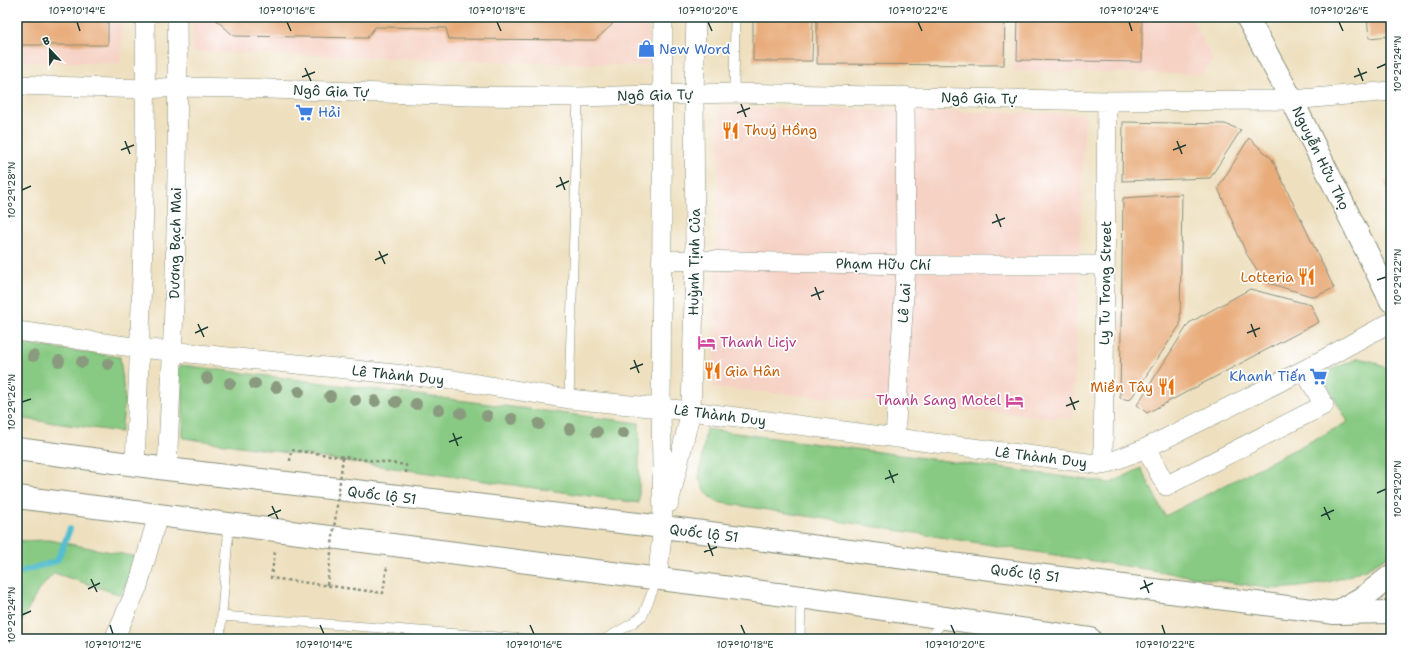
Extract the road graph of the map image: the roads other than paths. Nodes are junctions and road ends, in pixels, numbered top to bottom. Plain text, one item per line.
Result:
1 (145, 17) edge
2 (177, 17) edge
3 (663, 17) edge
4 (696, 17) edge
5 (734, 17) edge
6 (1247, 17) edge
7 (17, 85) edge
8 (178, 87) junction
9 (146, 89) junction
10 (1391, 91) edge
11 (734, 93) junction
12 (662, 94) junction
13 (694, 94) junction
14 (905, 96) junction
15 (578, 97) junction
16 (1292, 100) junction
17 (1108, 101) junction
18 (695, 260) junction
19 (661, 261) junction
20 (906, 265) junction
21 (1105, 265) junction
22 (1391, 301) edge
23 (1391, 322) edge
24 (17, 331) edge
25 (140, 348) junction
26 (173, 351) junction
27 (1304, 370) junction
28 (569, 399) junction
29 (660, 408) junction
30 (691, 411) junction
31 (895, 438) junction
32 (1146, 448) junction
33 (17, 449) edge
34 (1103, 464) junction
35 (135, 465) junction
36 (167, 470) junction
37 (17, 497) edge
38 (158, 515) junction
39 (229, 524) junction
40 (663, 527) junction
41 (1391, 576) edge
42 (657, 580) junction
43 (801, 597) junction
44 (1391, 612) edge
45 (1335, 613) junction
46 (222, 616) junction
47 (945, 618) junction
48 (114, 639) edge
49 (220, 639) edge
50 (526, 639) edge
51 (605, 639) edge
52 (800, 639) edge
53 (929, 639) edge
54 (1090, 639) edge

1 - 9 street
2 - 8 street, Dương Bạch Mai
3 - 12 street, Huỳnh Tịnh Của
4 - 13 street, Huỳnh Tịnh Của
5 - 11 lane
6 - 16 main road, Nguyễn Hữu Thọ
7 - 9 street, Ngô Gia Tự
8 - 9 street, Ngô Gia Tự
8 - 15 street, Ngô Gia Tự
8 - 26 street, Dương Bạch Mai
9 - 25 street
10 - 16 street, Ngô Gia Tự
11 - 13 street, Ngô Gia Tự
11 - 14 street, Ngô Gia Tự
12 - 13 street, Ngô Gia Tự
12 - 15 street, Ngô Gia Tự
12 - 19 street, Huỳnh Tịnh Của
13 - 18 street, Huỳnh Tịnh Của
14 - 17 street, Ngô Gia Tự
14 - 20 street, Lê Lai
15 - 28 lane
16 - 17 street, Ngô Gia Tự
16 - 22 main road, Nguyễn Hữu Thọ
17 - 21 street, Ly Tu Trong Street
18 - 19 street, Phạm Hữu Chí
18 - 20 street, Phạm Hữu Chí
18 - 30 street, Huỳnh Tịnh Của
19 - 29 street, Huỳnh Tịnh Của
20 - 21 street, Phạm Hữu Chí
20 - 31 street, Lê Lai
21 - 34 street, Ly Tu Trong Street
23 - 27 street, Lê Thành Duy
24 - 25 street, Lê Thành Duy
25 - 26 street, Lê Thành Duy
25 - 35 street
26 - 28 street, Lê Thành Duy
26 - 36 street, Dương Bạch Mai
27 - 32 street, Lê Thành Duy
27 - 32 street
28 - 29 street, Lê Thành Duy
29 - 30 street, Lê Thành Duy
29 - 40 street, Huỳnh Tịnh Của
30 - 31 street, Lê Thành Duy
30 - 40 street, Huỳnh Tịnh Của
31 - 34 street, Lê Thành Duy
32 - 34 street, Lê Thành Duy
33 - 35 main road, Quốc lộ 51
35 - 36 main road, Quốc lộ 51
36 - 40 main road, Quốc lộ 51
37 - 38 main road
38 - 39 main road
38 - 48 street
39 - 42 main road
39 - 46 lane
40 - 42 street, Huỳnh Tịnh Của
40 - 45 main road, Quốc lộ 51
41 - 45 main road
42 - 43 main road
42 - 51 lane
43 - 47 main road
43 - 52 lane
44 - 45 main road, Quốc lộ 51
46 - 49 lane
46 - 50 lane
47 - 53 lane
47 - 54 main road

